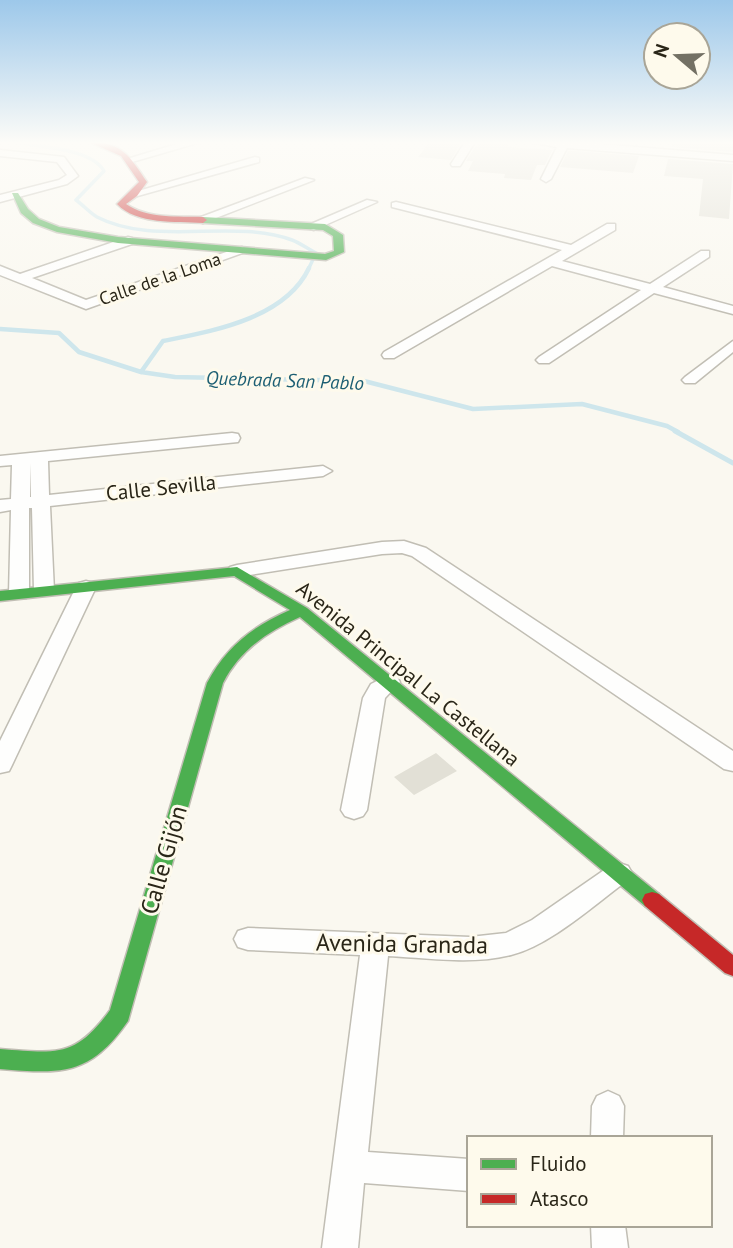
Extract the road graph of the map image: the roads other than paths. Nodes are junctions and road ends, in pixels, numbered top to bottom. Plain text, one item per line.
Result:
1 (11, 200) edge
2 (126, 200) edge
3 (253, 200) edge
4 (371, 202) dead end
5 (396, 205) dead end
6 (199, 220) junction
7 (310, 227) junction
8 (611, 228) dead end
9 (128, 241) junction
10 (573, 249) junction
11 (242, 251) junction
12 (705, 254) dead end
13 (551, 262) junction
14 (0, 270) edge
15 (20, 278) junction
16 (650, 288) junction
17 (733, 310) edge
18 (733, 345) edge
19 (389, 355) dead end
20 (544, 360) dead end
21 (690, 380) dead end
22 (232, 438) dead end
23 (30, 458) junction
24 (0, 461) edge
25 (323, 471) dead end
26 (41, 501) junction
27 (20, 503) junction
28 (0, 506) edge
29 (237, 571) junction
30 (86, 587) junction
31 (44, 591) junction
32 (9, 595) edge
33 (302, 611) junction
34 (389, 682) junction
35 (733, 762) edge
36 (0, 765) edge
37 (354, 810) dead end
38 (619, 873) junction
39 (248, 939) dead end
40 (375, 946) junction
41 (733, 967) edge
42 (0, 1059) edge
43 (608, 1106) dead end
44 (607, 1136) edge
45 (349, 1166) junction
46 (467, 1175) edge
47 (608, 1227) edge
48 (340, 1248) edge
49 (610, 1248) edge

1 - 9 street
2 - 6 street
3 - 6 street
4 - 7 street
5 - 10 street
6 - 7 street
7 - 11 street
8 - 10 street
9 - 11 street
9 - 15 street
10 - 13 street
11 - 15 street, Calle de la Loma
12 - 16 street
13 - 16 street
13 - 19 street
14 - 15 street, Calle de la Loma
16 - 17 street
16 - 20 street
18 - 21 street
22 - 23 street
23 - 24 street
23 - 26 street
23 - 27 street
25 - 26 street, Calle Sevilla
26 - 27 street, Calle Sevilla
26 - 31 street
27 - 28 street, Calle Sevilla
27 - 32 street
29 - 30 street
29 - 33 street, Avenida Principal La Castellana
29 - 35 street
30 - 31 street
30 - 36 street
31 - 32 street
33 - 34 street, Avenida Principal La Castellana
33 - 42 street, Calle Gijón
34 - 37 street
34 - 38 street, Avenida Principal La Castellana
38 - 40 street, Avenida Granada
38 - 41 street, Avenida Principal La Castellana
39 - 40 street, Avenida Granada
40 - 45 street
43 - 44 street
45 - 46 street
45 - 48 street
47 - 49 street

